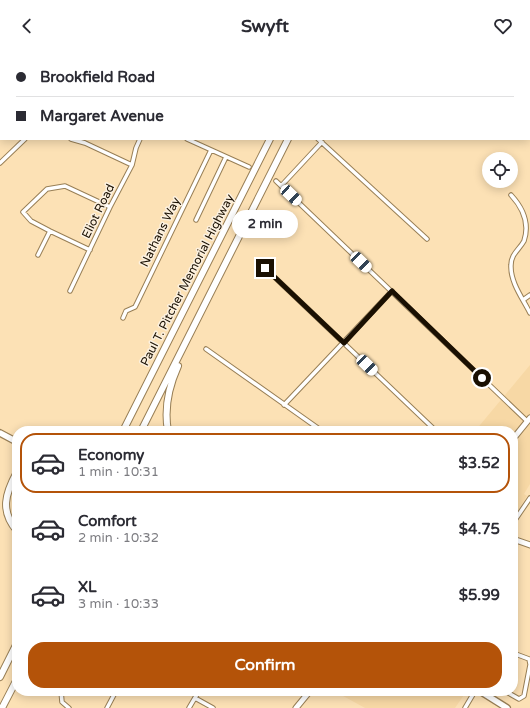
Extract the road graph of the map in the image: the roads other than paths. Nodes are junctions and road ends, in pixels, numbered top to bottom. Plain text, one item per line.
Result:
1 (24, 140) edge
2 (74, 140) edge
3 (140, 140) edge
4 (189, 140) edge
5 (269, 140) edge
6 (288, 140) edge
7 (319, 140) edge
8 (322, 142) junction
9 (211, 150) junction
10 (226, 157) junction
11 (0, 163) edge
12 (132, 165) junction
13 (249, 168) dead end
14 (276, 181) dead end
15 (281, 186) junction
16 (511, 195) dead end
17 (110, 207) junction
18 (196, 220) dead end
19 (50, 232) junction
20 (426, 239) dead end
21 (90, 250) junction
22 (232, 251) junction
23 (38, 255) dead end
24 (265, 268) dead end
25 (70, 291) dead end
26 (392, 291) junction
27 (530, 295) edge
28 (523, 300) junction
29 (530, 313) edge
30 (123, 318) dead end
31 (344, 343) junction
32 (206, 348) dead end
33 (284, 405) junction
34 (529, 419) edge
35 (126, 426) edge
36 (144, 426) edge
37 (168, 426) edge
38 (315, 426) edge
39 (431, 426) edge
40 (0, 433) edge
41 (518, 433) edge
42 (12, 439) edge
43 (12, 481) edge
44 (530, 498) edge
45 (528, 503) edge
46 (518, 516) edge
47 (12, 526) edge
48 (518, 541) edge
49 (530, 545) edge
50 (12, 653) edge
51 (518, 654) edge
52 (530, 665) edge
53 (0, 677) edge
54 (12, 689) edge
55 (61, 696) edge
56 (113, 696) edge
57 (306, 696) edge
58 (472, 696) edge
59 (488, 696) edge
60 (514, 696) edge
61 (195, 698) joint
62 (2, 708) edge
63 (68, 708) edge
64 (107, 708) edge
65 (189, 708) edge
66 (213, 708) edge
67 (296, 708) edge
68 (465, 708) edge
69 (507, 708) edge

1 - 11 street
2 - 12 street
3 - 12 street, Eliot Road
4 - 9 street
5 - 35 highway, Paul T. Pitcher Memorial Highway
6 - 22 highway
7 - 8 street
8 - 15 street
8 - 20 street
9 - 10 street
9 - 30 street, Nathans Way
10 - 13 street
10 - 18 street
12 - 17 street, Eliot Road
14 - 15 street
15 - 26 street
16 - 28 street
17 - 19 street
17 - 21 street, Eliot Road
19 - 21 street
19 - 23 street
21 - 25 street, Eliot Road
22 - 36 highway
22 - 37 highway
24 - 31 street
26 - 31 street
26 - 34 street
27 - 28 street
28 - 29 street
31 - 33 street
31 - 39 street
32 - 33 street
33 - 38 street
34 - 41 main road
40 - 42 main road
43 - 47 highway
44 - 45 street
45 - 46 street
48 - 49 main road
50 - 53 highway
51 - 52 street
52 - 60 street
54 - 62 highway
55 - 63 street
56 - 64 street
57 - 67 main road
58 - 68 street
59 - 69 main road
61 - 65 street
61 - 66 street

